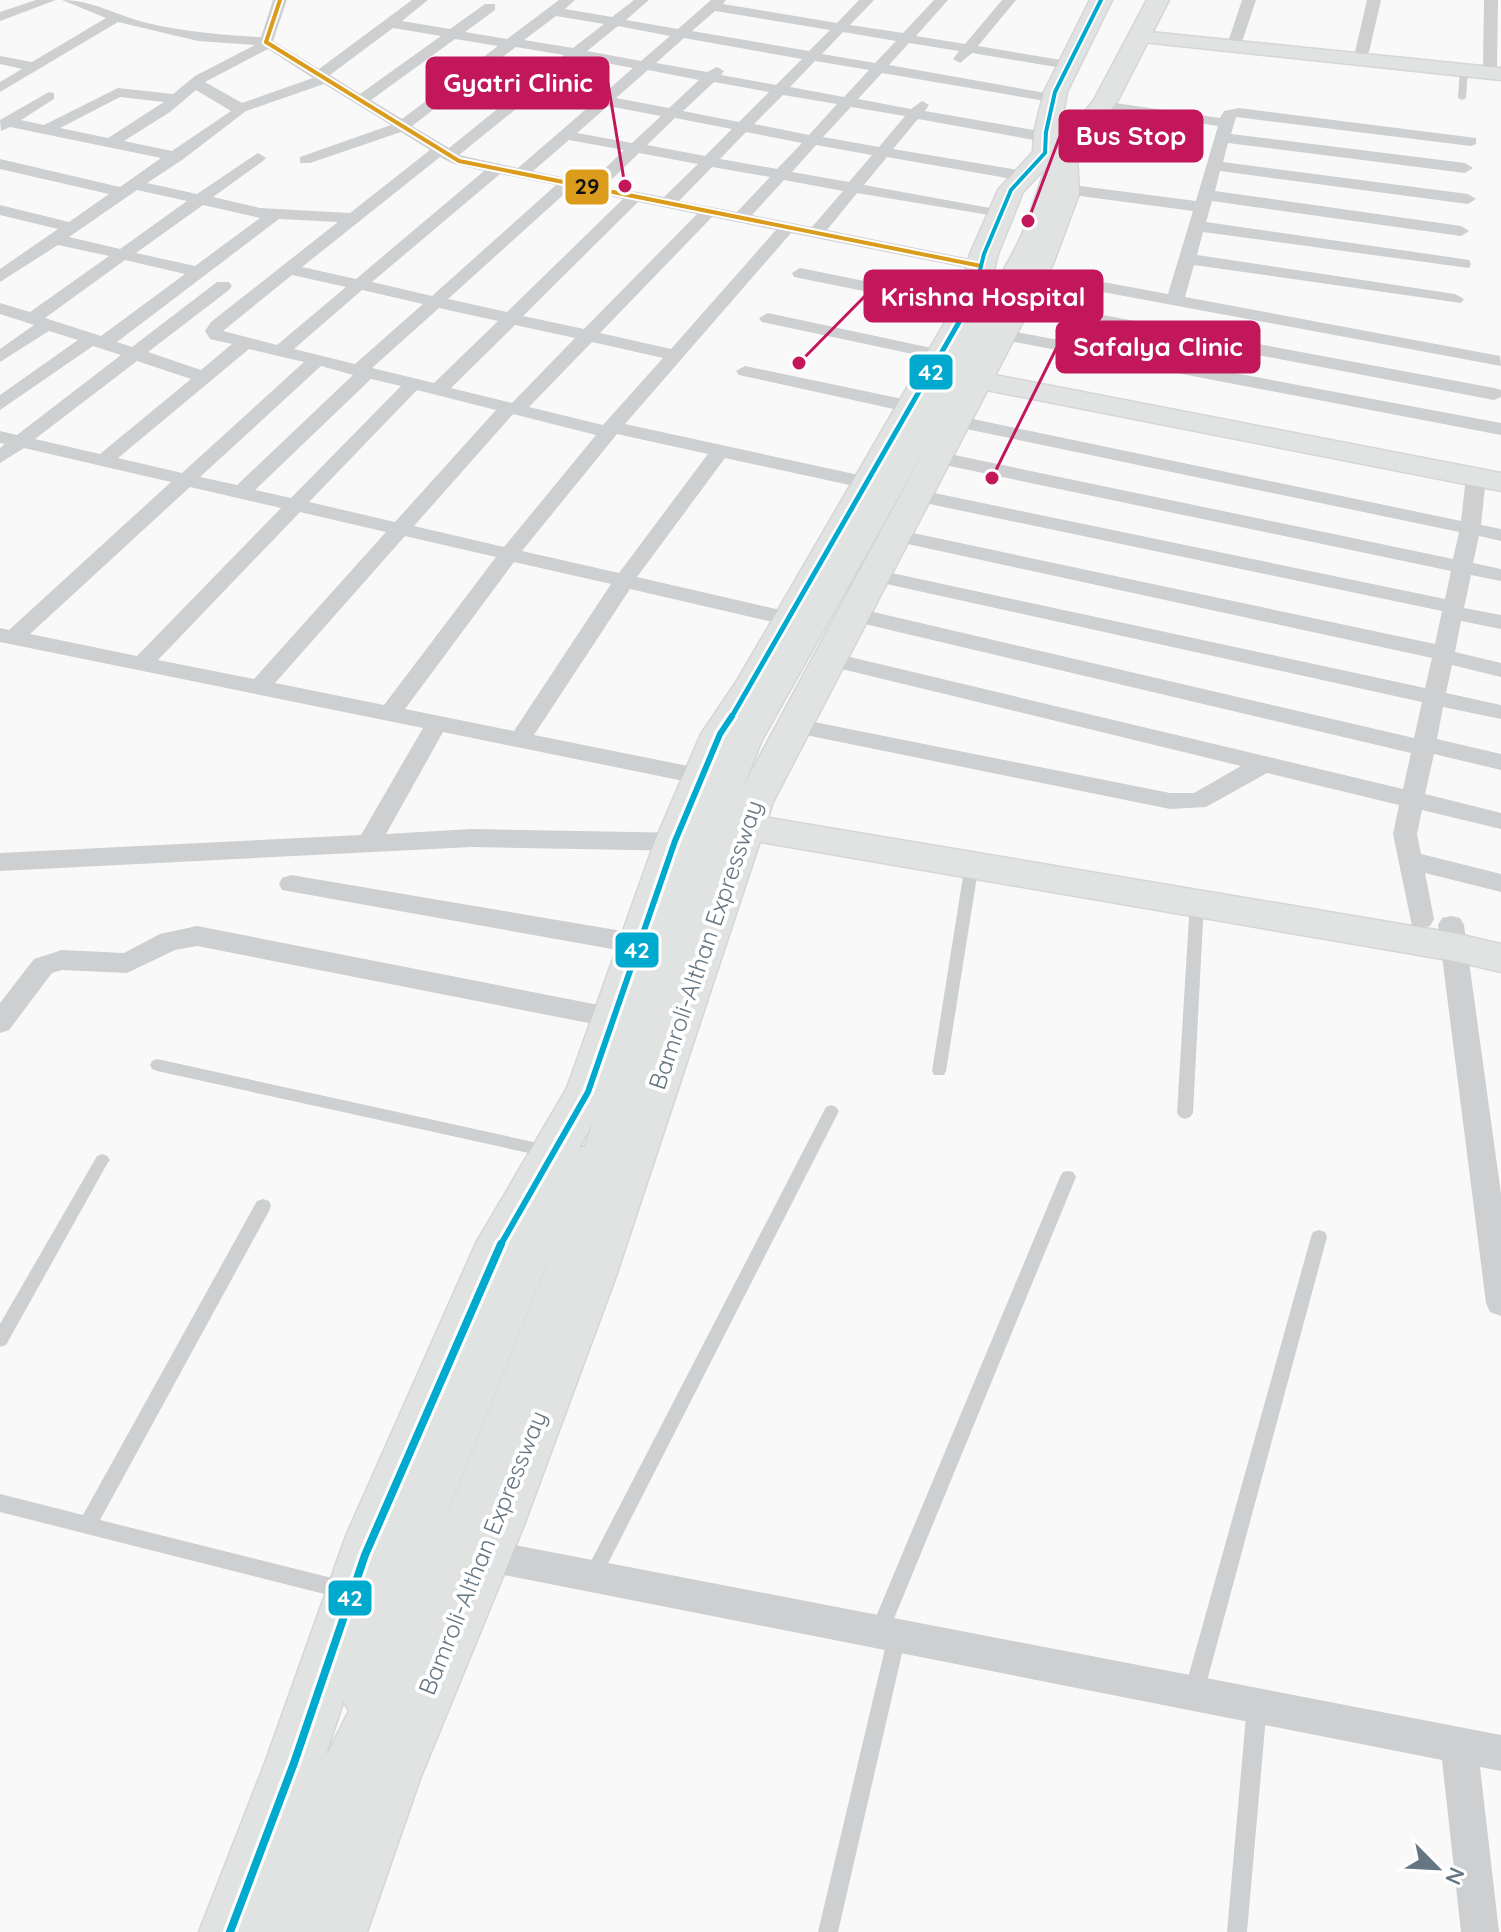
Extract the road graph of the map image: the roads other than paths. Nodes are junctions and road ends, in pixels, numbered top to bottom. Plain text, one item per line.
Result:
1 (39, 0) edge
2 (49, 0) edge
3 (69, 0) edge
4 (280, 0) edge
5 (421, 0) edge
6 (568, 0) edge
7 (642, 0) edge
8 (792, 0) edge
9 (867, 0) edge
10 (941, 0) edge
11 (1009, 0) edge
12 (1102, 0) edge
13 (1134, 0) edge
14 (1158, 0) edge
15 (1249, 0) edge
16 (1374, 0) edge
17 (1494, 1) edge
18 (1, 2) edge
19 (716, 3) edge
20 (490, 7) dead end
21 (553, 11) junction
22 (0, 17) edge
23 (117, 17) junction
24 (775, 17) junction
25 (390, 23) junction
26 (614, 23) junction
27 (839, 28) junction
28 (1142, 33) junction
29 (452, 34) junction
30 (679, 35) junction
31 (905, 39) junction
32 (1236, 39) junction
33 (267, 43) junction
34 (512, 43) junction
35 (743, 46) junction
36 (968, 49) junction
37 (1362, 52) junction
38 (576, 53) junction
39 (810, 58) junction
40 (0, 60) edge
41 (1068, 65) junction
42 (644, 66) junction
43 (34, 67) junction
44 (877, 69) junction
45 (1497, 69) edge
46 (1464, 70) junction
47 (470, 75) junction
48 (322, 77) junction
49 (709, 79) junction
50 (943, 80) junction
51 (195, 83) junction
52 (534, 87) junction
53 (0, 88) edge
54 (777, 91) junction
55 (49, 96) dead end
56 (1462, 98) dead end
57 (177, 99) junction
58 (605, 100) junction
59 (360, 101) junction
60 (846, 103) junction
61 (240, 108) junction
62 (672, 113) junction
63 (914, 114) junction
64 (4, 124) edge
65 (401, 127) junction
66 (742, 127) junction
67 (46, 130) junction
68 (1224, 130) junction
69 (565, 135) junction
70 (1060, 135) junction
71 (812, 140) junction
72 (1471, 141) dead end
73 (111, 143) junction
74 (635, 149) junction
75 (883, 152) junction
76 (443, 154) junction
77 (177, 157) junction
78 (258, 158) dead end
79 (305, 160) dead end
80 (709, 161) junction
81 (0, 164) edge
82 (1214, 165) junction
83 (1465, 168) dead end
84 (496, 169) junction
85 (521, 174) junction
86 (781, 174) junction
87 (568, 183) junction
88 (593, 188) junction
89 (131, 189) junction
90 (853, 189) junction
91 (635, 196) junction
92 (1468, 199) dead end
93 (200, 200) junction
94 (1204, 201) junction
95 (668, 203) junction
96 (0, 210) edge
97 (709, 211) junction
98 (275, 214) junction
99 (1001, 215) junction
100 (353, 218) junction
101 (741, 218) junction
102 (1197, 226) junction
103 (787, 227) junction
104 (72, 228) junction
105 (1461, 231) dead end
106 (816, 233) junction
107 (55, 239) junction
108 (123, 254) junction
109 (0, 258) edge
110 (1187, 259) junction
111 (21, 263) junction
112 (1463, 264) dead end
113 (289, 269) junction
114 (199, 272) junction
115 (800, 273) dead end
116 (0, 277) edge
117 (358, 285) junction
118 (223, 286) dead end
119 (999, 298) junction
120 (1455, 299) dead end
121 (436, 301) junction
122 (1175, 301) junction
123 (0, 308) edge
124 (768, 318) dead end
125 (510, 319) junction
126 (39, 321) junction
127 (587, 336) junction
128 (98, 341) junction
129 (245, 343) junction
130 (279, 352) junction
131 (134, 353) junction
132 (675, 355) junction
133 (0, 357) edge
134 (316, 361) junction
135 (1500, 361) edge
136 (745, 371) dead end
137 (362, 372) junction
138 (203, 377) junction
139 (943, 377) junction
140 (413, 384) junction
141 (438, 390) junction
142 (1494, 394) dead end
143 (0, 404) edge
144 (512, 409) junction
145 (610, 429) junction
146 (1501, 429) edge
147 (944, 439) junction
148 (9, 440) edge
149 (721, 450) junction
150 (0, 457) edge
151 (102, 462) junction
152 (1489, 479) edge
153 (185, 481) junction
154 (868, 483) junction
155 (240, 493) junction
156 (915, 495) junction
157 (294, 506) junction
158 (1470, 529) junction
159 (399, 530) junction
160 (894, 535) junction
161 (1501, 535) edge
162 (508, 555) junction
163 (1462, 567) junction
164 (873, 575) junction
165 (1501, 575) edge
166 (624, 581) junction
167 (1453, 609) junction
168 (852, 614) junction
169 (790, 619) junction
170 (1501, 622) edge
171 (7, 637) edge
172 (1443, 655) junction
173 (829, 659) junction
174 (141, 664) junction
175 (1501, 670) edge
176 (259, 687) junction
177 (1434, 698) junction
178 (1501, 712) edge
179 (390, 713) junction
180 (437, 723) junction
181 (794, 726) junction
182 (520, 739) junction
183 (1424, 746) junction
184 (1501, 762) edge
185 (1264, 764) junction
186 (1412, 799) junction
187 (718, 811) junction
188 (1501, 821) edge
189 (369, 843) junction
190 (1410, 860) junction
191 (0, 862) edge
192 (972, 864) junction
193 (1501, 883) edge
194 (291, 884) dead end
195 (1197, 902) junction
196 (1442, 930) junction
197 (1501, 937) edge
198 (640, 944) junction
199 (1501, 958) edge
200 (614, 1018) junction
201 (0, 1023) edge
202 (157, 1065) dead end
203 (939, 1071) dead end
204 (831, 1111) dead end
205 (1185, 1113) dead end
206 (553, 1153) junction
207 (102, 1160) dead end
208 (1068, 1177) dead end
209 (1494, 1198) edge
210 (263, 1206) dead end
211 (1319, 1237) dead end
212 (1501, 1303) edge
213 (0, 1340) edge
214 (0, 1503) edge
215 (87, 1525) junction
216 (484, 1555) junction
217 (593, 1575) junction
218 (352, 1592) junction
219 (888, 1633) junction
220 (1193, 1693) junction
221 (1257, 1705) junction
222 (1459, 1745) junction
223 (1501, 1753) edge
224 (230, 1932) edge
225 (285, 1932) edge
226 (336, 1932) edge
227 (828, 1932) edge
228 (1237, 1932) edge
229 (1480, 1932) edge

1 - 18 street
2 - 22 street
3 - 23 street
4 - 33 street
5 - 25 street
6 - 21 street
7 - 26 street
8 - 24 street
9 - 27 street
10 - 31 street
11 - 36 street
12 - 41 main road, Bamroli-Althan Expressway
12 - 70 main road
13 - 70 main road
14 - 28 main road, Bamroli-Althan Expressway
15 - 32 street
16 - 37 street
17 - 45 street
19 - 24 street
19 - 30 street
20 - 29 street
21 - 26 street
21 - 34 street
23 - 33 street
23 - 43 street
24 - 27 street
24 - 35 street
25 - 29 street
25 - 48 street
26 - 30 street
26 - 38 street
27 - 31 street
27 - 39 street
28 - 32 street
28 - 46 street
28 - 70 main road, Bamroli-Althan Expressway
29 - 34 street
29 - 59 street
30 - 35 street
30 - 42 street
31 - 36 street
31 - 44 street
32 - 37 street
33 - 48 street
33 - 51 street
34 - 38 street
34 - 47 street
35 - 39 street
35 - 49 street
36 - 41 street
36 - 50 street
37 - 45 street
38 - 42 street
38 - 52 street
39 - 44 street
39 - 54 street
40 - 43 street
41 - 70 main road, Bamroli-Althan Expressway
42 - 49 street
42 - 58 street
43 - 53 street
44 - 50 street
44 - 60 street
45 - 46 street
46 - 56 lane
47 - 52 street
47 - 65 street
48 - 59 street
48 - 61 street
49 - 54 street
49 - 62 street
50 - 63 street
50 - 70 street
51 - 57 street
51 - 61 street
52 - 58 street
52 - 76 street
54 - 60 street
54 - 66 street
55 - 64 street
57 - 67 street
57 - 73 street
58 - 62 street
58 - 69 street
59 - 65 street
60 - 63 street
60 - 71 street
61 - 77 street
62 - 66 street
62 - 74 street
63 - 70 street
63 - 75 street
64 - 67 street
65 - 76 street
65 - 79 street
66 - 71 street
66 - 80 street
67 - 73 street
68 - 70 street
68 - 72 street
68 - 82 street
68 - 83 street
69 - 74 street
69 - 85 street
70 - 75 street
70 - 94 street
70 - 99 main road
70 - 119 main road, Bamroli-Althan Expressway
71 - 75 street
71 - 86 street
73 - 77 street
74 - 80 street
74 - 88 street
75 - 90 street
76 - 84 street
76 - 100 street
77 - 89 street
78 - 93 street
80 - 86 street
80 - 95 street
81 - 89 street
82 - 92 street
82 - 94 street
84 - 85 street
84 - 117 street
85 - 87 street
86 - 90 street
86 - 101 street
87 - 88 street
87 - 121 street
88 - 91 street
89 - 93 street
89 - 104 street
90 - 99 street
90 - 106 street
91 - 95 street
91 - 125 street
93 - 98 street
93 - 108 street
94 - 102 street
94 - 105 street
95 - 97 street
96 - 104 street
97 - 101 street
97 - 127 street
98 - 100 street
98 - 114 street
99 - 119 main road
100 - 113 street
101 - 103 street
102 - 110 street
102 - 112 street
103 - 106 street
103 - 132 street
104 - 107 street
106 - 119 street
107 - 108 street
107 - 111 street
108 - 114 street
108 - 126 street
109 - 111 street
110 - 120 street
110 - 122 street
111 - 116 street
113 - 117 street
113 - 129 street
114 - 128 street
115 - 119 street
117 - 121 street
117 - 130 street
118 - 131 street
119 - 122 street
119 - 139 main road, Bamroli-Althan Expressway
119 - 142 street
119 - 146 street
121 - 125 street
121 - 137 street
122 - 135 street
123 - 126 street
124 - 139 street
125 - 127 street
125 - 141 street
126 - 128 street
126 - 133 street
127 - 132 street
127 - 144 street
128 - 131 street
128 - 143 street
129 - 130 street
129 - 138 street
130 - 134 street
131 - 138 street
131 - 148 street
132 - 145 street
134 - 137 street
134 - 153 street
136 - 139 street
137 - 140 street
137 - 155 street
138 - 151 street
139 - 147 main road, Bamroli-Althan Expressway
139 - 152 street
139 - 154 main road
139 - 187 street, Bamroli-Althan Expressway
140 - 141 street
140 - 157 street
141 - 144 street
144 - 145 street
144 - 159 street
145 - 149 street
145 - 162 street
147 - 156 main road, Bamroli-Althan Expressway
147 - 158 street
147 - 163 street
148 - 150 street
148 - 151 street
149 - 154 street
149 - 166 street
151 - 153 street
152 - 158 street
153 - 155 street
153 - 171 street
154 - 169 main road
155 - 157 street
156 - 160 main road, Bamroli-Althan Expressway
156 - 167 street
157 - 159 street
157 - 174 street
158 - 161 street
158 - 163 street
159 - 162 street
159 - 176 street
160 - 164 main road, Bamroli-Althan Expressway
160 - 172 street
162 - 166 street
162 - 179 street
163 - 165 street
163 - 167 street
164 - 168 main road, Bamroli-Althan Expressway
164 - 177 street
166 - 169 street
166 - 182 street
167 - 170 street
167 - 172 street
168 - 173 main road, Bamroli-Althan Expressway
168 - 183 street
169 - 187 main road
171 - 174 street
172 - 175 street
172 - 177 street
173 - 181 main road, Bamroli-Althan Expressway
173 - 185 street
174 - 176 street
176 - 179 street
177 - 178 street
177 - 183 street
179 - 180 street
180 - 182 street
180 - 189 street
181 - 185 street
181 - 187 main road, Bamroli-Althan Expressway
182 - 187 street
183 - 184 street
183 - 186 street
185 - 186 street
186 - 188 street
186 - 190 street
187 - 189 street
187 - 192 street
187 - 196 street
187 - 198 main road
187 - 216 main road, Bamroli-Althan Expressway
187 - 225 street, Bamroli-Althan Expressway
189 - 191 street
190 - 193 street
190 - 196 street
192 - 195 street
192 - 203 lane
194 - 198 street
195 - 196 street
195 - 205 lane
196 - 197 street
196 - 199 street
196 - 209 street
198 - 200 main road
200 - 201 street
200 - 206 main road
202 - 206 lane
204 - 217 lane
206 - 218 main road
207 - 213 lane
208 - 219 lane
209 - 212 street
210 - 215 lane
211 - 220 lane
214 - 215 lane
215 - 218 lane
216 - 217 street
216 - 226 main road, Bamroli-Althan Expressway
217 - 219 street
218 - 224 main road
219 - 220 street
219 - 227 lane
220 - 221 street
221 - 222 street
221 - 228 lane
222 - 223 street
222 - 229 street

